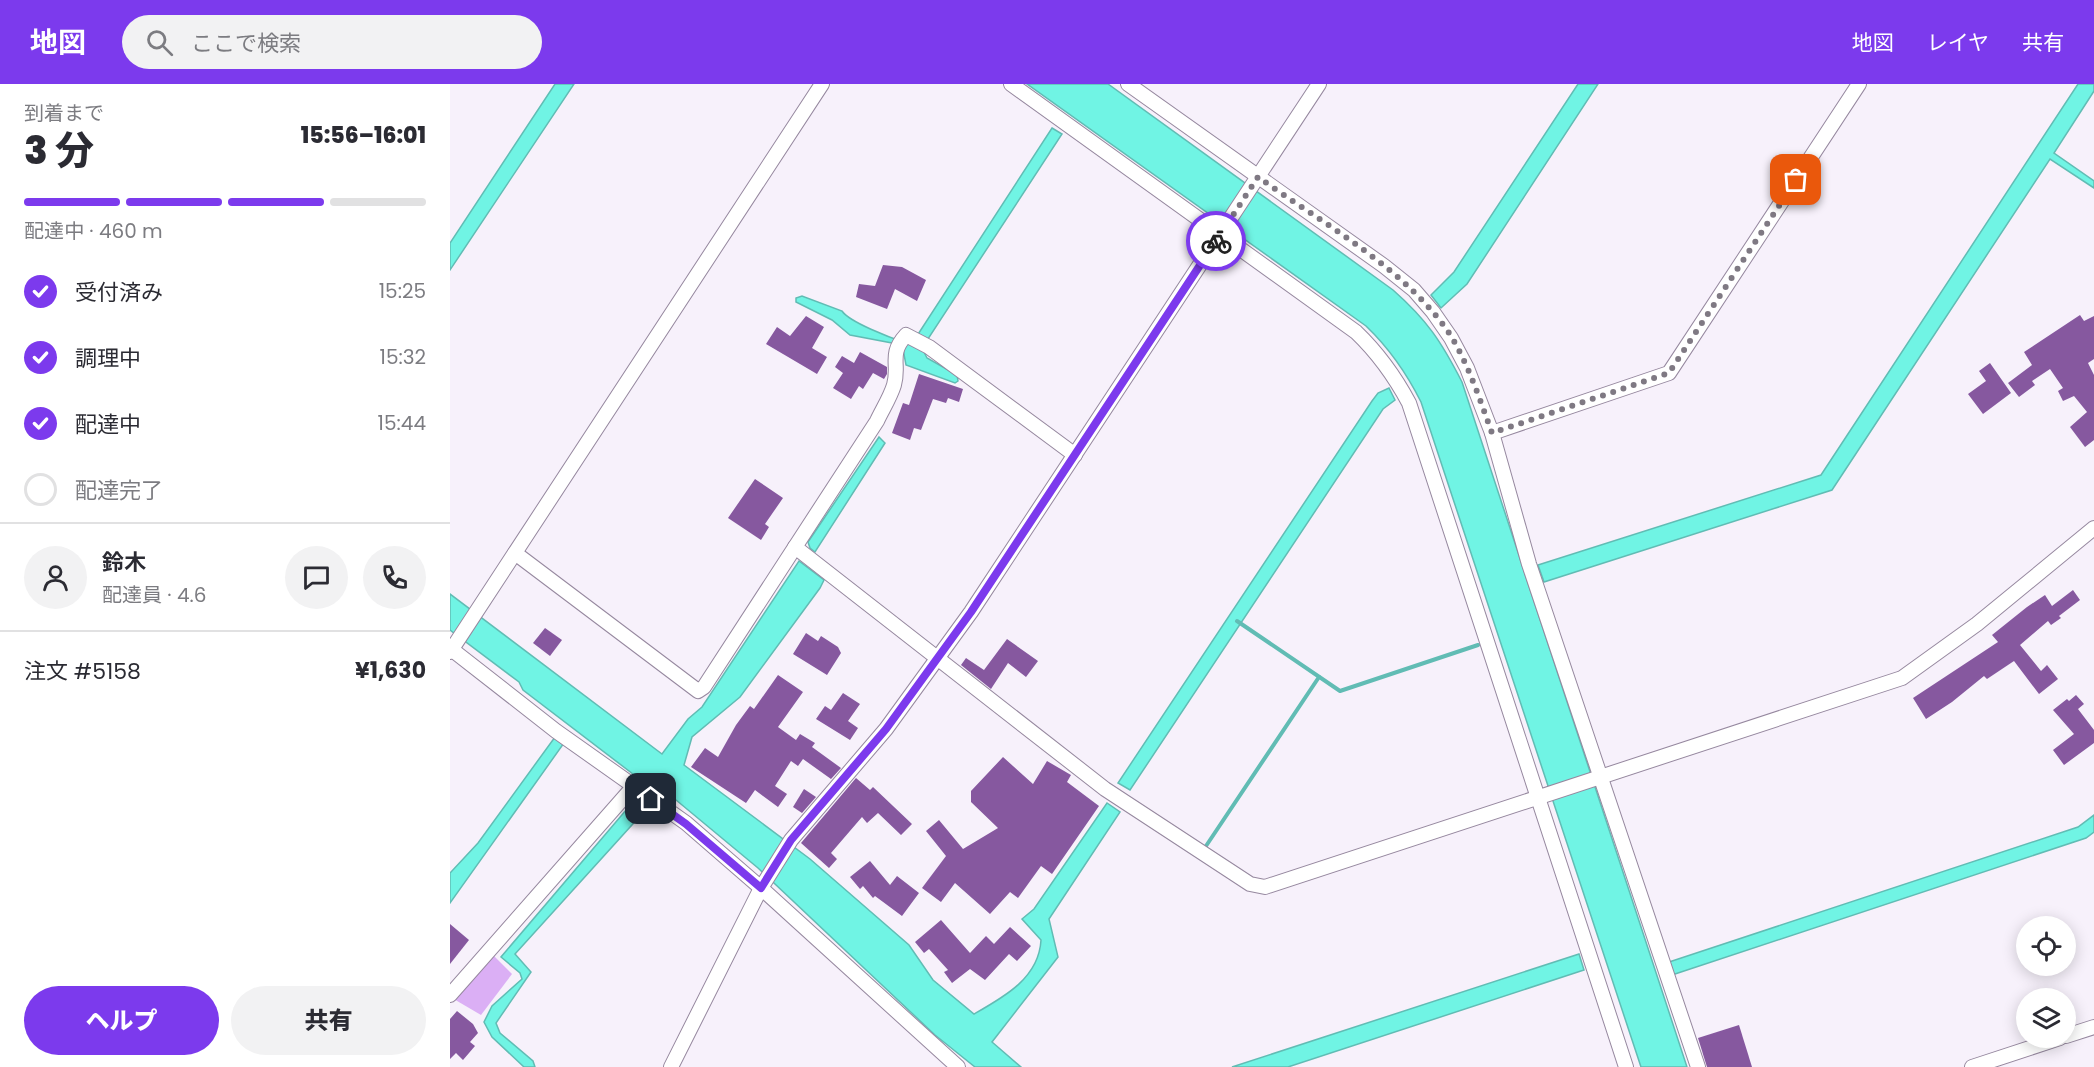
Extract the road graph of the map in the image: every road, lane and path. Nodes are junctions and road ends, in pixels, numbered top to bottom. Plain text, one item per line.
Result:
1 (822, 84) edge
2 (1011, 84) edge
3 (1128, 84) edge
4 (1319, 84) edge
5 (1859, 84) edge
6 (1255, 182) junction
7 (1222, 232) junction
8 (1492, 433) junction
9 (1075, 455) junction
10 (2094, 528) edge
11 (795, 547) junction
12 (515, 553) junction
13 (452, 647) edge
14 (937, 658) junction
15 (1599, 778) junction
16 (633, 787) junction
17 (1541, 797) junction
18 (763, 884) junction
19 (450, 995) edge
20 (2094, 1027) edge
21 (2076, 1033) edge
22 (2030, 1048) edge
23 (671, 1067) edge
24 (958, 1067) edge
25 (1626, 1067) edge
26 (1698, 1067) edge
27 (1972, 1067) edge

1 - 12 street
2 - 7 street
3 - 6 street
4 - 6 street
5 - 8 street
6 - 7 street
6 - 8 street
7 - 9 street
7 - 17 street
8 - 15 street
9 - 11 street
9 - 14 street
10 - 15 street
11 - 12 street
11 - 14 street
12 - 13 street
13 - 16 street
14 - 17 street
14 - 18 street
15 - 17 street
15 - 26 street
16 - 18 street
16 - 19 street
17 - 25 street
18 - 23 street
18 - 24 street
20 - 21 street
22 - 27 street

